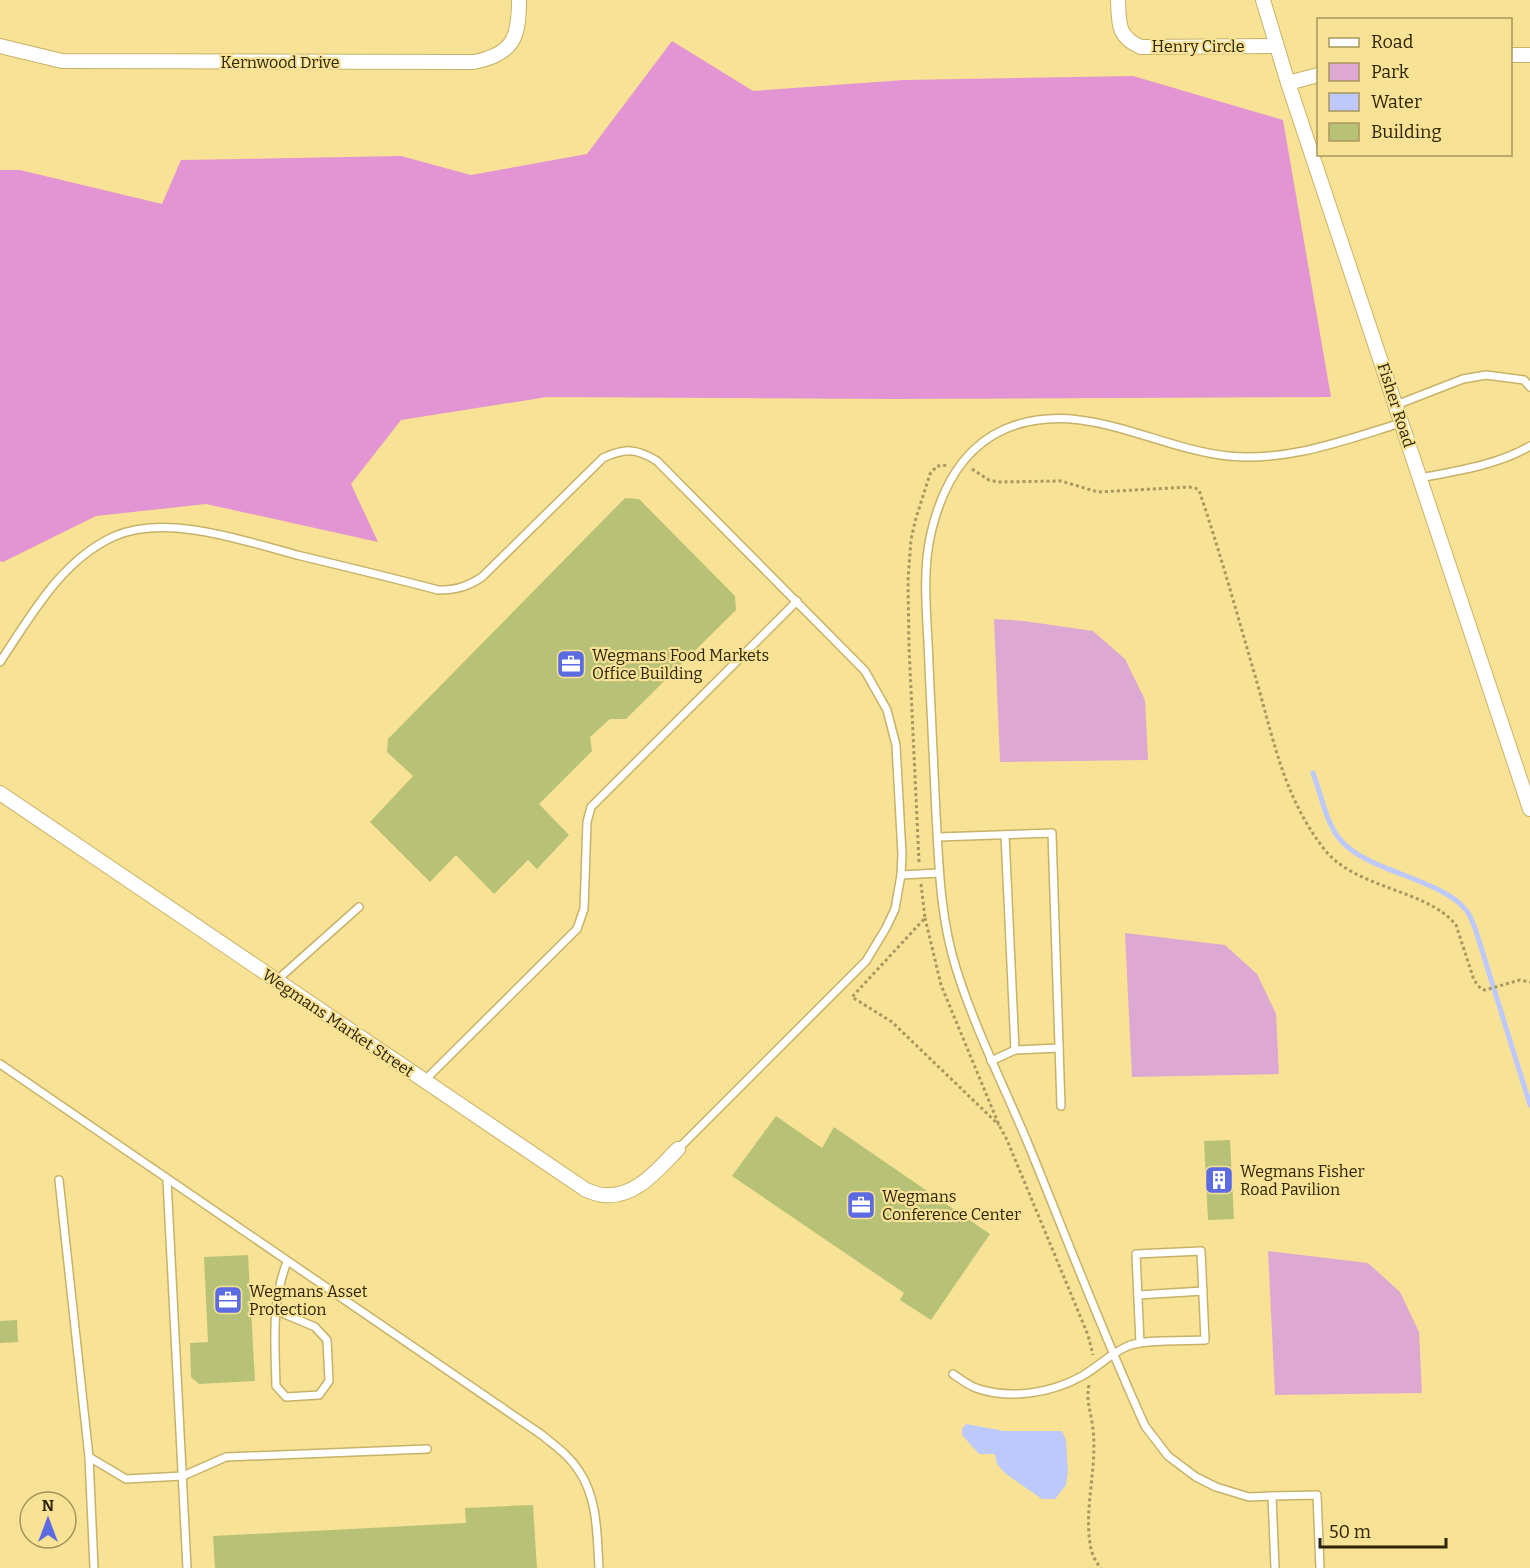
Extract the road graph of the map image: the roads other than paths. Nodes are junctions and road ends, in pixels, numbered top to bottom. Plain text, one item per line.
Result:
1 (519, 0) edge
2 (1118, 0) edge
3 (1263, 0) edge
4 (0, 46) edge
5 (1276, 46) junction
6 (1512, 55) edge
7 (1530, 55) edge
8 (1317, 75) edge
9 (1288, 83) junction
10 (1530, 387) edge
11 (1396, 405) junction
12 (1401, 423) junction
13 (1530, 446) edge
14 (1420, 478) junction
15 (797, 602) junction
16 (0, 662) edge
17 (0, 793) edge
18 (1530, 809) edge
19 (1005, 835) junction
20 (938, 837) junction
21 (939, 873) junction
22 (901, 875) junction
23 (359, 907) dead end
24 (276, 981) junction
25 (1059, 1048) junction
26 (1015, 1050) junction
27 (992, 1061) junction
28 (0, 1064) edge
29 (424, 1081) junction
30 (1061, 1106) dead end
31 (678, 1149) joint
32 (166, 1179) junction
33 (59, 1180) dead end
34 (288, 1262) junction
35 (1203, 1291) junction
36 (1138, 1295) junction
37 (275, 1310) junction
38 (1140, 1343) junction
39 (1114, 1354) junction
40 (953, 1374) dead end
41 (427, 1449) dead end
42 (89, 1457) junction
43 (183, 1476) junction
44 (1272, 1496) junction
45 (94, 1568) edge
46 (187, 1568) edge
47 (599, 1568) edge
48 (1275, 1568) edge
49 (1320, 1568) edge

1 - 4 street, Kernwood Drive
2 - 5 street, Henry Circle
3 - 5 street, Fisher Road
5 - 9 street, Fisher Road
6 - 7 street
8 - 9 street
9 - 11 street, Fisher Road
10 - 11 lane
11 - 12 street, Fisher Road
12 - 14 street, Fisher Road
12 - 20 lane
13 - 14 lane
14 - 18 street, Fisher Road
15 - 16 lane
15 - 22 lane
15 - 29 lane
17 - 24 street, Wegmans Market Street
19 - 20 lane
19 - 25 lane
19 - 26 lane
20 - 21 lane
21 - 22 lane
21 - 27 lane
22 - 31 lane
23 - 24 lane
24 - 29 street, Wegmans Market Street
25 - 26 lane
25 - 30 lane
26 - 27 lane
27 - 39 lane
28 - 32 lane
29 - 31 street, Wegmans Market Street
32 - 34 lane
32 - 43 lane
33 - 42 lane
34 - 37 lane
34 - 47 lane
35 - 36 lane
35 - 36 lane
35 - 38 lane
36 - 38 lane
37 - 37 lane
38 - 39 lane
39 - 40 lane
39 - 44 lane
41 - 43 lane
42 - 43 lane
42 - 45 lane
43 - 46 lane
44 - 48 lane
44 - 49 lane

